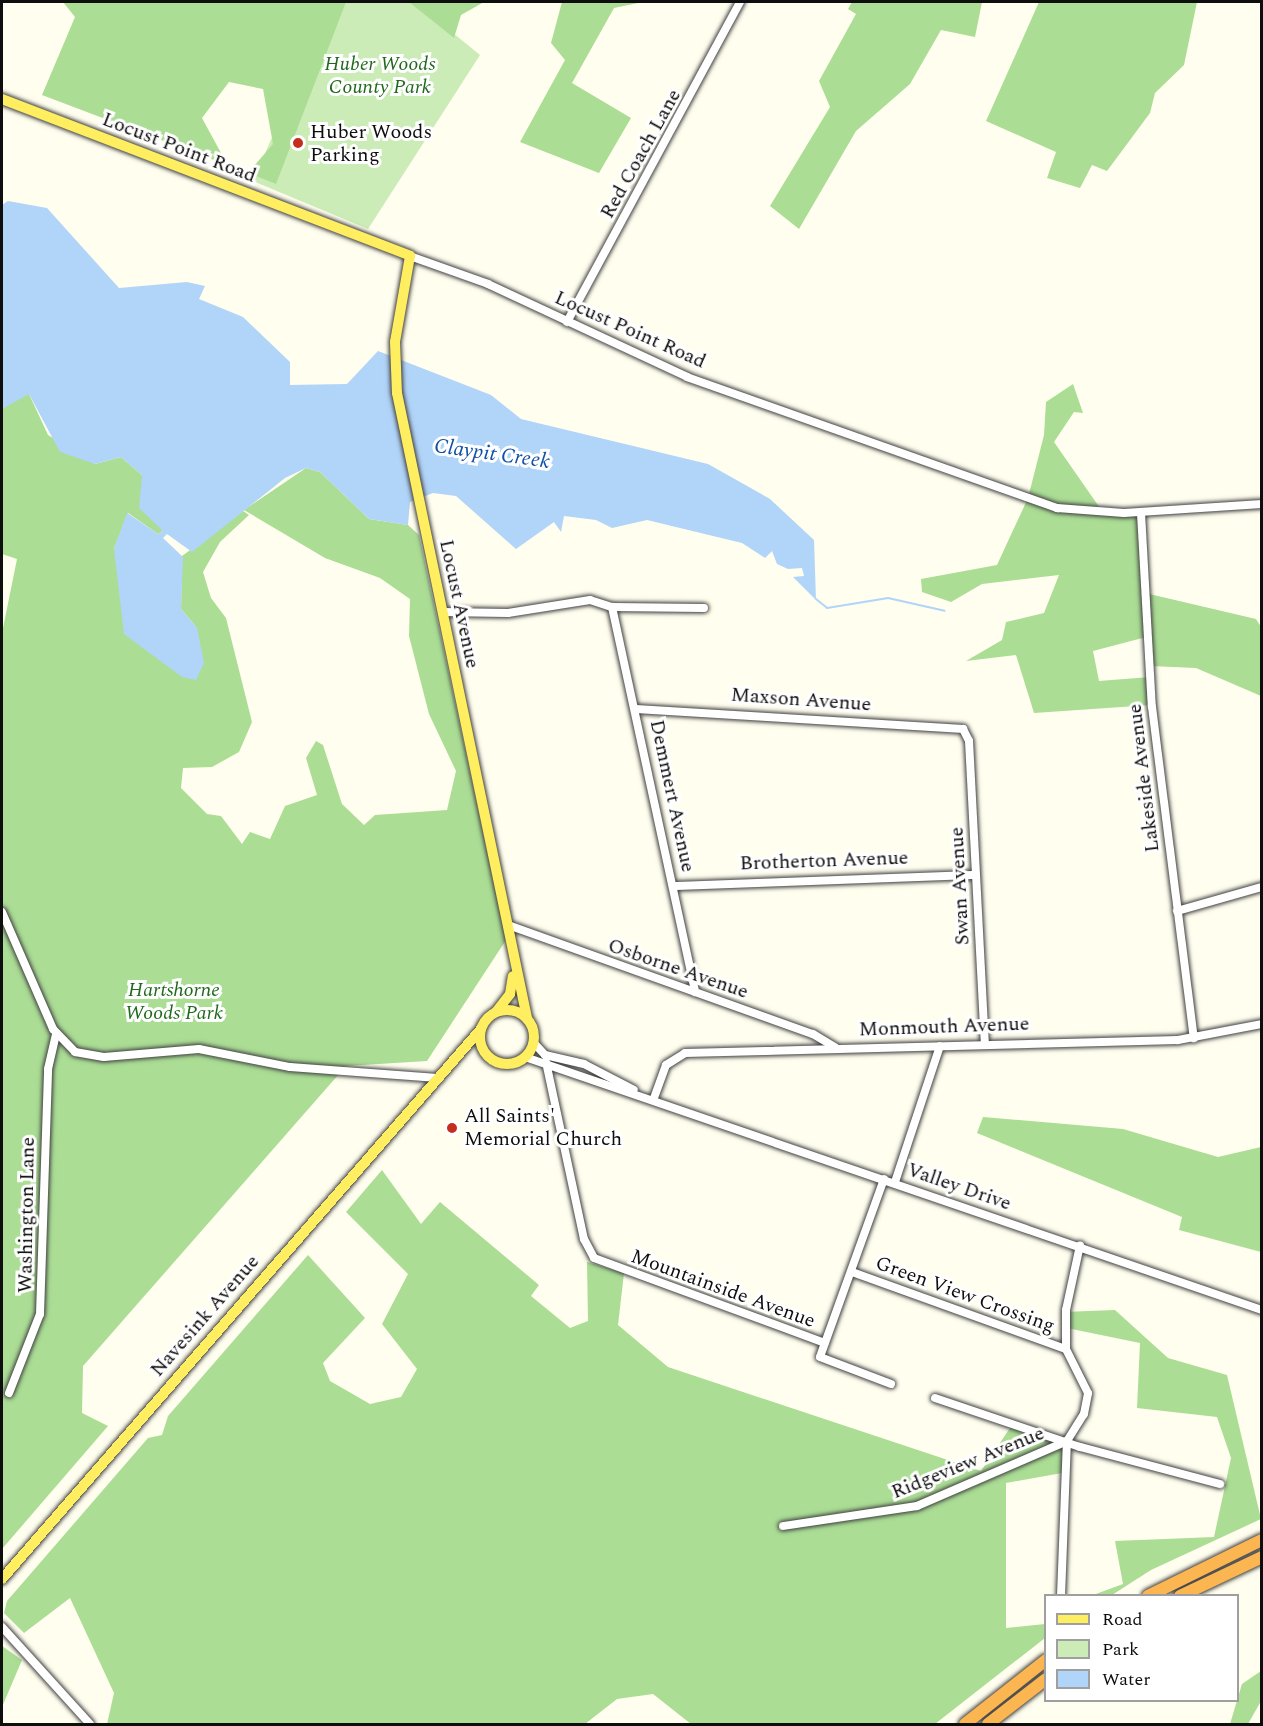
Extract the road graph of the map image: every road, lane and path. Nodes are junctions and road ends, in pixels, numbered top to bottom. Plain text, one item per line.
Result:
1 (740, 2) edge
2 (2, 99) edge
3 (410, 256) junction
4 (567, 322) junction
5 (1262, 504) edge
6 (1141, 513) junction
7 (612, 607) junction
8 (704, 608) dead end
9 (442, 612) junction
10 (636, 709) junction
11 (963, 729) joint
12 (975, 875) junction
13 (674, 886) junction
14 (1262, 887) edge
15 (1177, 911) junction
16 (2, 912) edge
17 (508, 925) junction
18 (514, 958) junction
19 (695, 992) junction
20 (496, 1012) junction
21 (527, 1018) junction
22 (1262, 1024) edge
23 (481, 1029) junction
24 (56, 1033) junction
25 (1194, 1038) junction
26 (533, 1042) junction
27 (984, 1043) junction
28 (940, 1046) junction
29 (835, 1048) junction
30 (484, 1051) junction
31 (525, 1057) junction
32 (546, 1062) junction
33 (438, 1078) junction
34 (650, 1097) junction
35 (884, 1179) junction
36 (895, 1182) junction
37 (1080, 1245) junction
38 (852, 1272) junction
39 (1262, 1310) edge
40 (825, 1343) junction
41 (1066, 1349) junction
42 (891, 1384) dead end
43 (9, 1393) dead end
44 (935, 1398) dead end
45 (1067, 1441) junction
46 (1220, 1484) dead end
47 (783, 1526) dead end
48 (1262, 1540) edge
49 (1262, 1557) edge
50 (2, 1579) edge
51 (1061, 1594) edge
52 (1152, 1594) edge
53 (1184, 1594) edge
54 (2, 1628) edge
55 (1044, 1662) edge
56 (1044, 1681) edge
57 (90, 1725) edge
58 (964, 1725) edge
59 (988, 1725) edge

1 - 4 street, Red Coach Lane
2 - 3 main road, Locust Point Road
3 - 4 street, Locust Point Road
3 - 9 main road, Locust Avenue
4 - 6 street, Locust Point Road
5 - 6 street, Locust Point Road
6 - 15 street, Lakeside Avenue
7 - 8 street
7 - 9 street
7 - 10 street, Demmert Avenue
9 - 17 main road, Locust Avenue
10 - 11 street, Maxson Avenue
10 - 13 street, Demmert Avenue
11 - 12 street, Swan Avenue
12 - 13 street, Brotherton Avenue
12 - 27 street, Swan Avenue
13 - 19 street, Demmert Avenue
14 - 15 street
15 - 25 street, Lakeside Avenue
16 - 24 street
17 - 18 main road, Locust Avenue
17 - 19 street, Osborne Avenue
18 - 20 main road, Locust Avenue
18 - 21 main road, Locust Avenue
19 - 29 street, Osborne Avenue
20 - 21 main road
20 - 23 main road
21 - 26 main road
22 - 25 street, Monmouth Avenue
23 - 30 main road
23 - 33 main road, Navesink Avenue
24 - 33 street
24 - 43 street, Washington Lane
25 - 27 street, Monmouth Avenue
26 - 31 main road
26 - 34 street, Valley Drive
27 - 28 street, Monmouth Avenue
28 - 29 street, Monmouth Avenue
28 - 36 street
29 - 34 street, Monmouth Avenue
30 - 31 main road
30 - 33 main road, Navesink Avenue
31 - 32 street, Valley Drive
32 - 34 street, Valley Drive
32 - 40 street, Mountainside Avenue
33 - 50 main road, Navesink Avenue
34 - 35 street, Valley Drive
35 - 36 street, Valley Drive
35 - 38 street
36 - 37 street, Valley Drive
37 - 39 street, Valley Drive
37 - 41 street, Ridgeview Avenue
38 - 40 street
38 - 41 street, Green View Crossing
40 - 42 street, Mountainside Avenue
41 - 45 street, Ridgeview Avenue
44 - 45 street
45 - 46 street
45 - 47 street, Ridgeview Avenue
45 - 51 street
48 - 52 highway
49 - 53 highway
54 - 57 street
55 - 58 highway
56 - 59 highway

